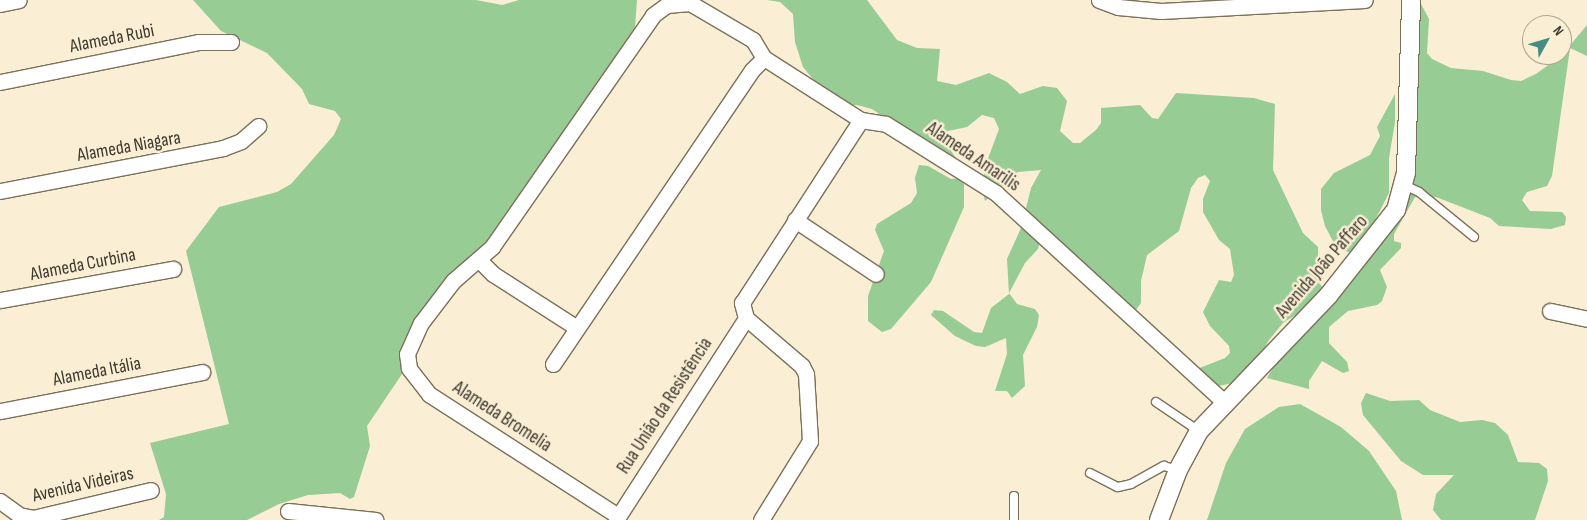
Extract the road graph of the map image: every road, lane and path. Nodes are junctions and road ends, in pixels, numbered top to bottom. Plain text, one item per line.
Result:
1 (19, 0) edge
2 (1099, 0) edge
3 (1365, 0) edge
4 (1410, 0) edge
5 (0, 4) edge
6 (667, 6) joint
7 (232, 42) dead end
8 (764, 58) junction
9 (0, 82) edge
10 (860, 120) junction
11 (258, 126) dead end
12 (1404, 185) junction
13 (0, 191) edge
14 (795, 220) junction
15 (1474, 237) dead end
16 (479, 260) junction
17 (172, 269) dead end
18 (876, 274) dead end
19 (0, 300) edge
20 (1550, 311) dead end
21 (746, 318) junction
22 (1587, 319) edge
23 (577, 328) junction
24 (552, 364) dead end
25 (202, 372) dead end
26 (1156, 402) dead end
27 (1224, 402) junction
28 (0, 411) edge
29 (1198, 431) junction
30 (1178, 470) junction
31 (1090, 473) dead end
32 (151, 490) dead end
33 (1014, 496) dead end
34 (0, 501) edge
35 (288, 511) dead end
36 (617, 518) edge
37 (376, 520) edge
38 (760, 520) edge
39 (1014, 520) edge
40 (1159, 520) edge

1 - 5 street
2 - 3 street
4 - 12 street, Avenida João Paffaro
6 - 8 street, Alameda Amarilis
6 - 16 street, Alameda Bromelia
7 - 9 street, Alameda Rubi
8 - 10 street, Alameda Amarilis
8 - 23 street
10 - 14 street
10 - 27 street, Alameda Amarilis
11 - 13 street, Alameda Niagara
12 - 15 lane
12 - 27 street, Avenida João Paffaro
14 - 18 street
14 - 21 street
16 - 23 street
16 - 36 street, Alameda Bromelia
17 - 19 street, Alameda Curbina
20 - 22 street
21 - 36 street, Rua União da Resistência
21 - 38 street
23 - 24 street
25 - 28 street, Alameda Itália
26 - 29 lane
27 - 29 street, Avenida João Paffaro
29 - 30 street, Avenida João Paffaro
30 - 31 lane
30 - 40 street, Avenida João Paffaro
32 - 34 street, Avenida Videiras
33 - 39 lane
35 - 37 street

